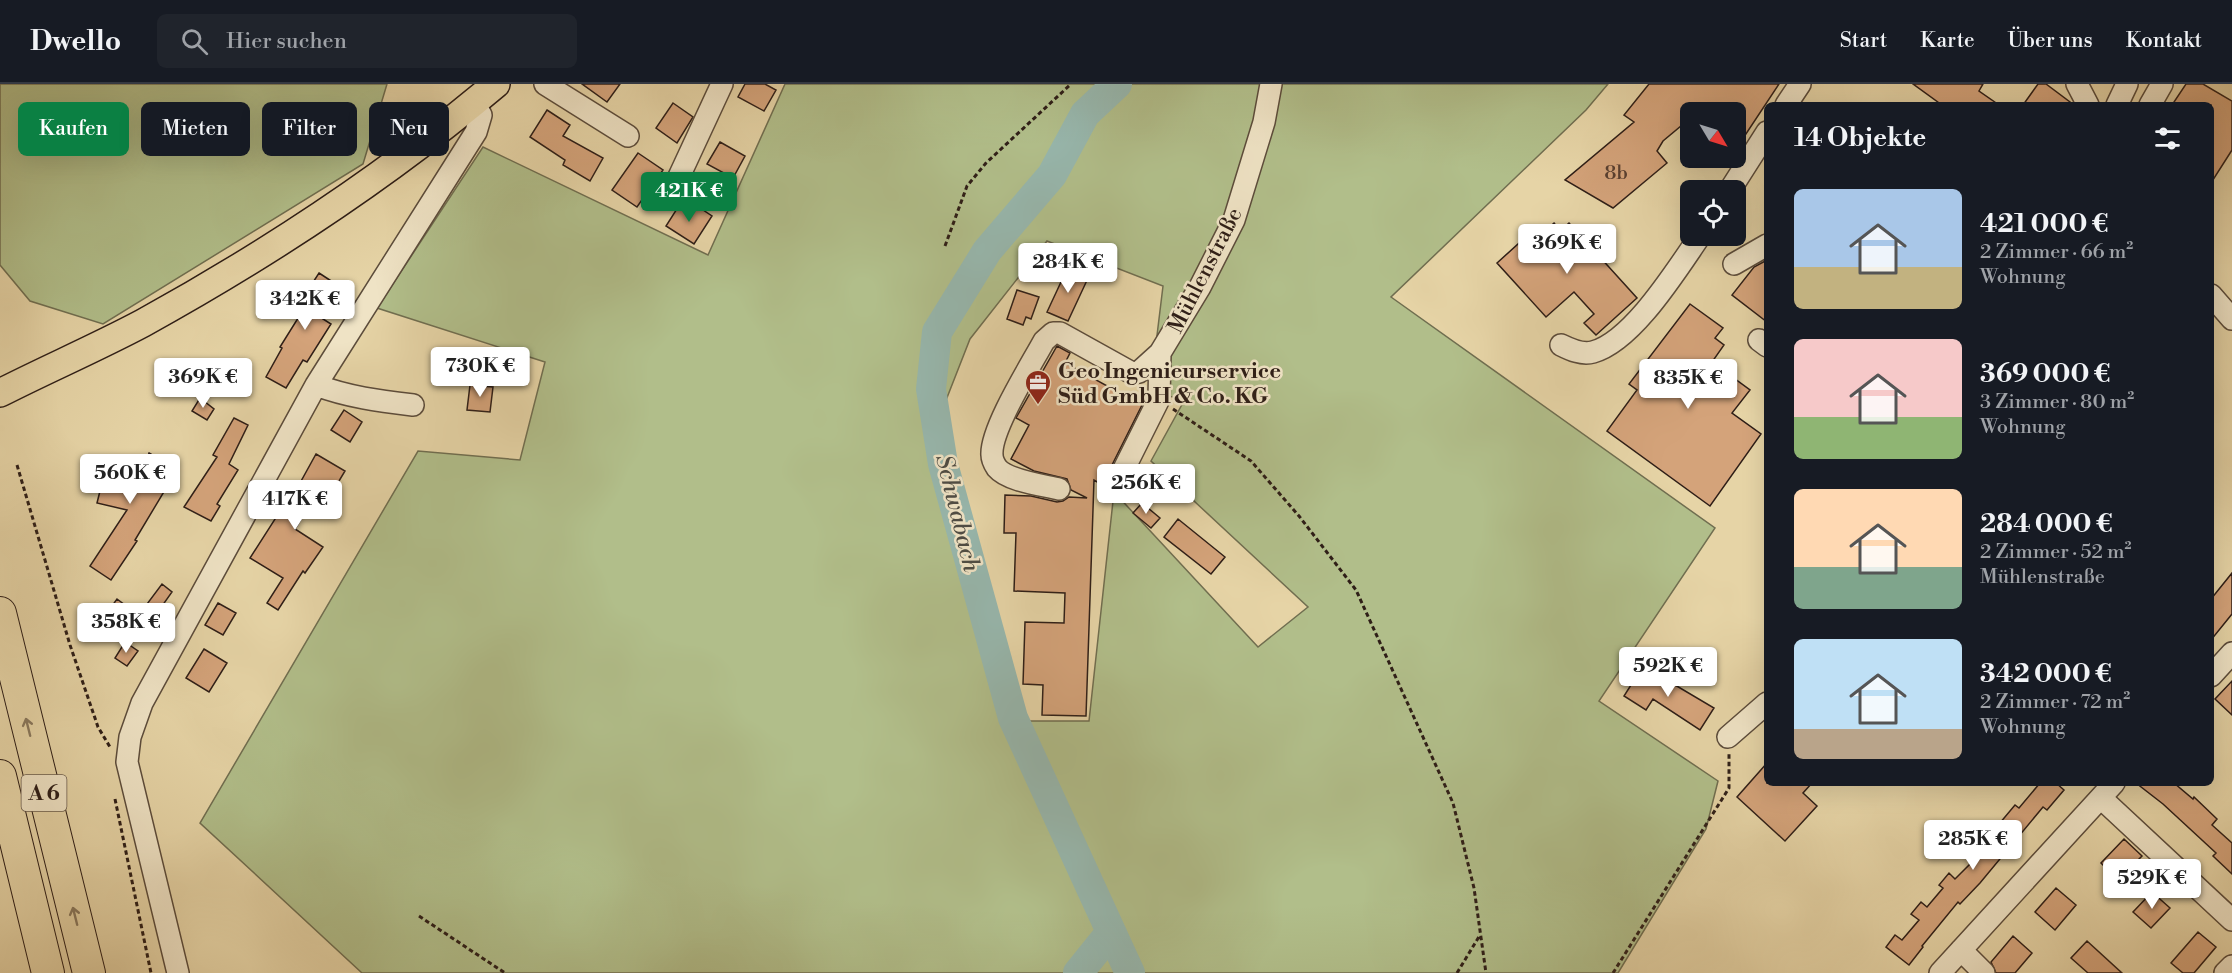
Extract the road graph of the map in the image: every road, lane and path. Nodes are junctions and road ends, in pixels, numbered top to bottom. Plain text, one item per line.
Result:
1 (496, 84) edge
2 (545, 84) edge
3 (722, 84) edge
4 (1071, 84) edge
5 (1271, 84) edge
6 (1800, 84) edge
7 (2078, 84) edge
8 (2127, 84) edge
9 (2162, 84) edge
10 (1788, 102) edge
11 (2087, 102) edge
12 (2118, 102) edge
13 (2152, 102) edge
14 (474, 103) junction
15 (628, 136) dead end
16 (1764, 136) edge
17 (1736, 180) edge
18 (677, 181) dead end
19 (945, 246) dead end
20 (1693, 246) edge
21 (1764, 247) edge
22 (1734, 264) dead end
23 (2214, 298) edge
24 (2232, 319) edge
25 (1562, 345) dead end
26 (1160, 353) junction
27 (316, 385) junction
28 (1, 392) edge
29 (1159, 399) junction
30 (413, 405) dead end
31 (17, 465) dead end
32 (1117, 483) dead end
33 (1059, 489) dead end
34 (0, 613) edge
35 (2232, 653) edge
36 (2214, 673) edge
37 (1764, 706) edge
38 (1728, 737) joint
39 (127, 762) junction
40 (0, 776) edge
41 (2108, 790) edge
42 (115, 797) dead end
43 (419, 916) dead end
44 (2232, 920) edge
45 (1481, 934) junction
46 (1961, 950) junction
47 (2232, 966) edge
48 (48, 973) edge
49 (89, 973) edge
50 (151, 973) edge
51 (178, 973) edge
52 (505, 973) edge
53 (1457, 973) edge
54 (1486, 973) edge
55 (1613, 973) edge
56 (1940, 973) edge
57 (1984, 973) edge
58 (2225, 973) edge

1 - 14 main road
2 - 15 street
3 - 18 street
4 - 19 path
5 - 26 street, Mühlenstraße
6 - 10 street
7 - 11 street
8 - 12 street
9 - 13 street
14 - 27 street
14 - 28 main road
16 - 17 street
20 - 25 street
21 - 22 street
23 - 24 street
26 - 29 street, Mühlenstraße
26 - 33 street
27 - 30 street
27 - 39 street
29 - 32 street, Mühlenstraße
29 - 45 path
31 - 39 path
49 -> 34 highway, A 6
35 - 36 street
37 - 38 street
38 - 55 path
39 - 51 street
40 - 48 highway, A 6
41 - 44 street
41 - 46 street
42 - 50 path
43 - 52 path
45 - 53 path
45 - 54 path
46 - 56 street
46 - 57 street
47 - 58 street

